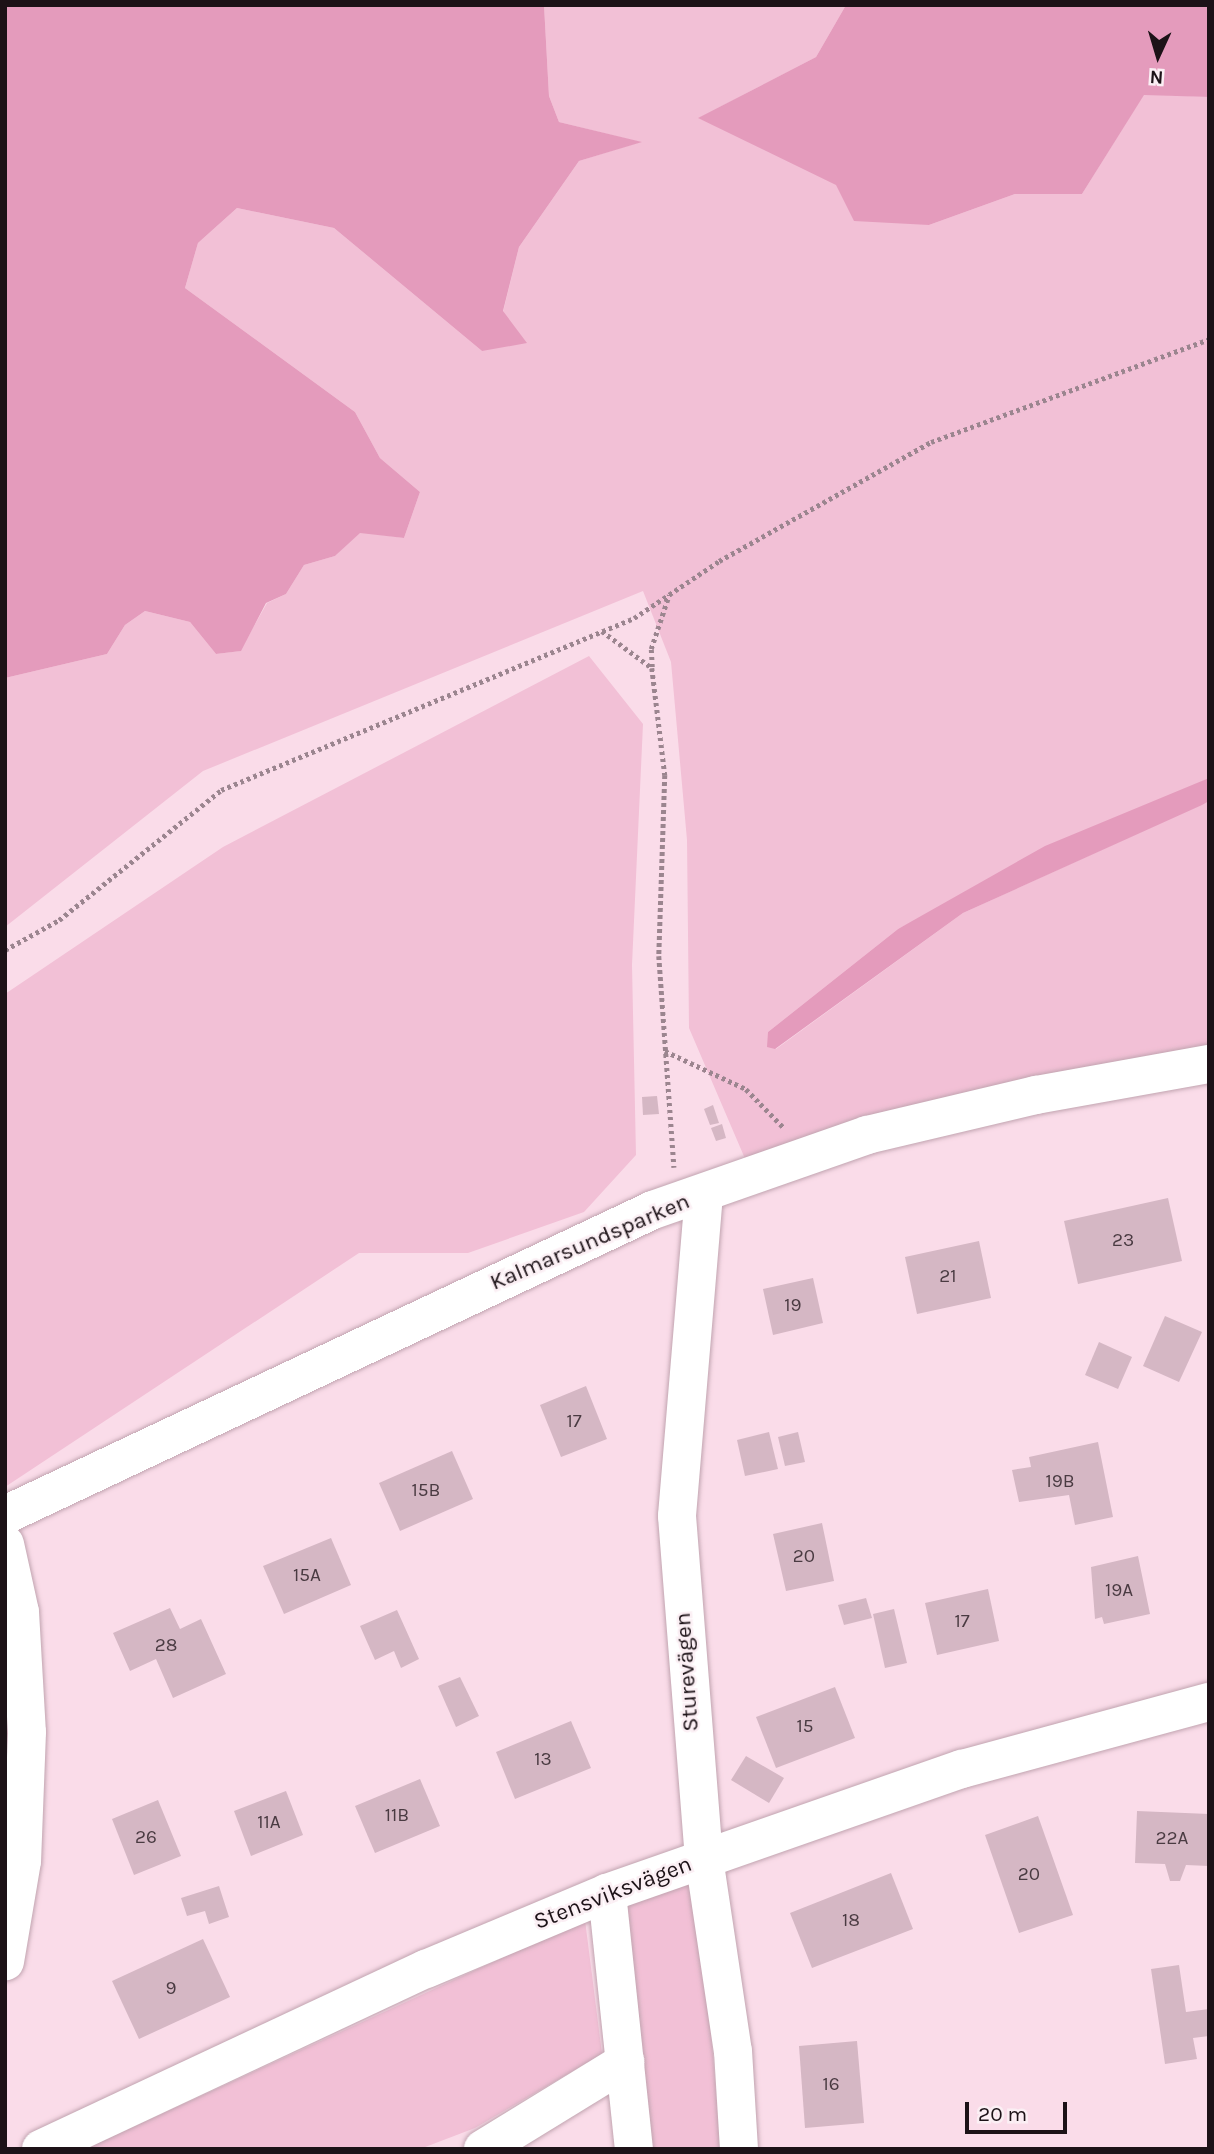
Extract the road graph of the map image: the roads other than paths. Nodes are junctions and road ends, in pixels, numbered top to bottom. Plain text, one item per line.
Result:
1 (1209, 1064) edge
2 (690, 1198) junction
3 (5, 1515) edge
4 (5, 1544) edge
5 (1209, 1702) edge
6 (704, 1858) junction
7 (607, 1893) junction
8 (5, 1962) edge
9 (625, 2062) junction
10 (41, 2149) edge
11 (483, 2149) edge
12 (634, 2149) edge
13 (739, 2149) edge

1 - 2 street, Kalmarsundsparken
2 - 3 street, Kalmarsundsparken
2 - 6 street, Sturevägen
4 - 8 street
5 - 6 street, Stensviksvägen
6 - 7 street, Stensviksvägen
6 - 13 street, Sturevägen
7 - 9 street
7 - 10 street, Stensviksvägen
9 - 11 street
9 - 12 street

